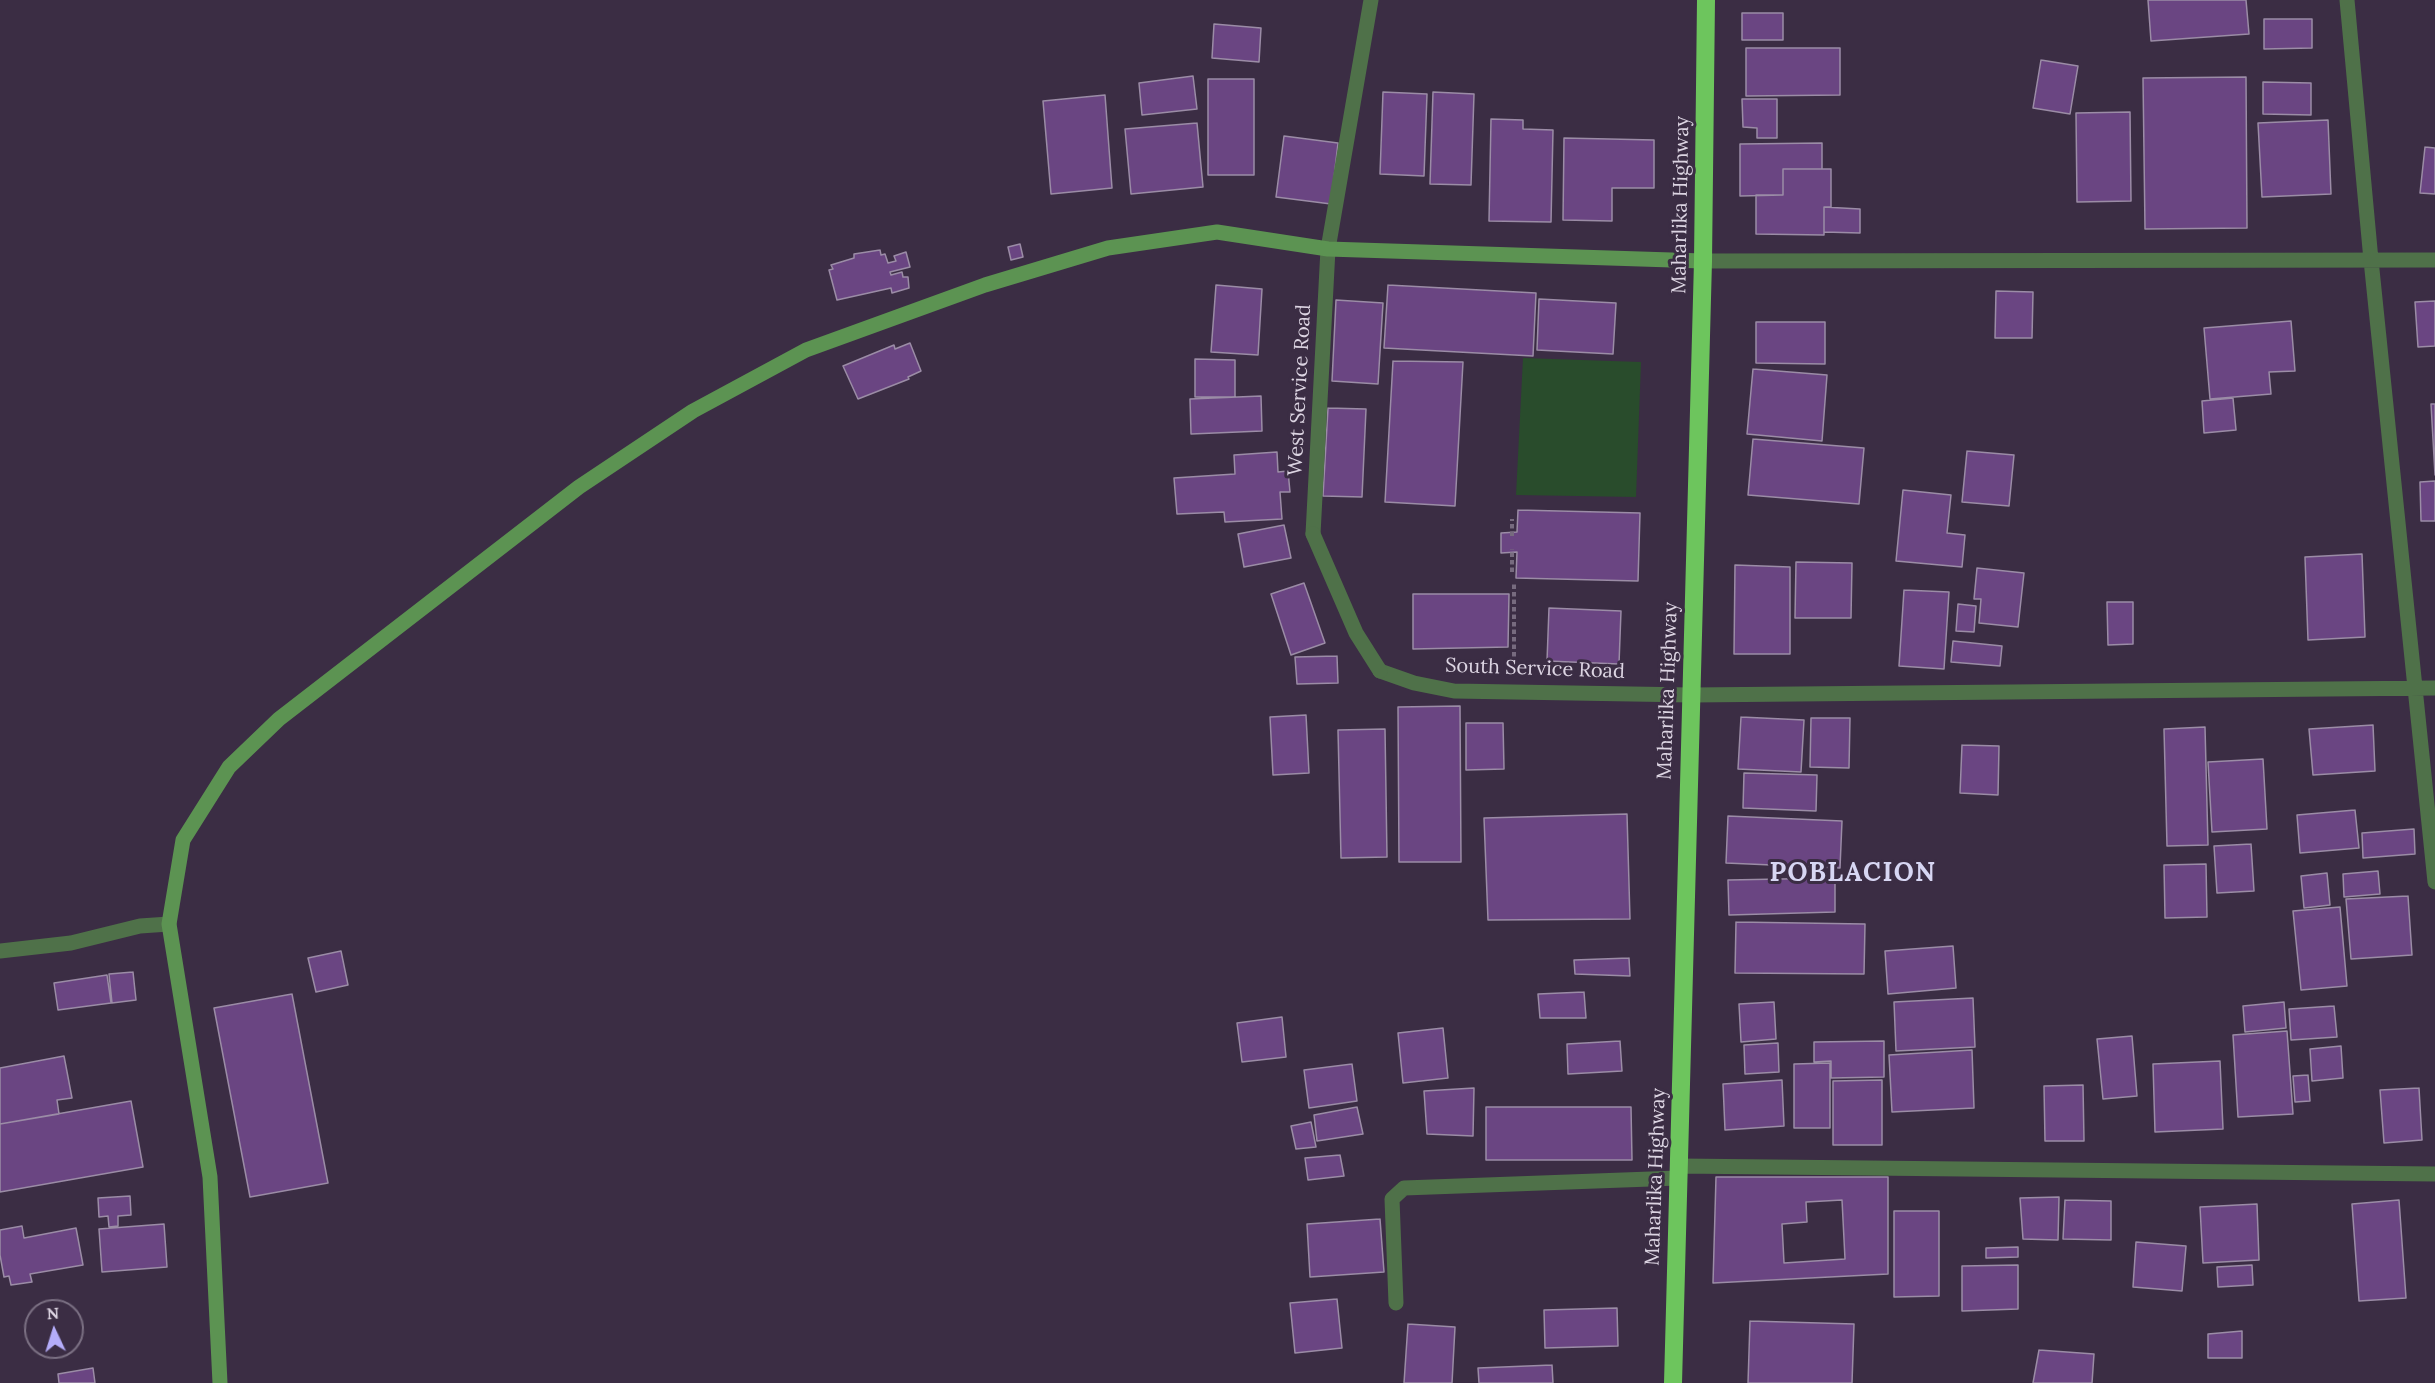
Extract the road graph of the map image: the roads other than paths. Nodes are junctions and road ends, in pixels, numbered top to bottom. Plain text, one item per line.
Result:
1 (1371, 0) edge
2 (1706, 0) edge
3 (2347, 0) edge
4 (1328, 249) junction
5 (2371, 260) junction
6 (2435, 260) edge
7 (1703, 261) junction
8 (1380, 671) joint
9 (2416, 688) junction
10 (2435, 688) edge
11 (1691, 695) junction
12 (2435, 882) edge
13 (169, 924) junction
14 (0, 951) edge
15 (1679, 1172) junction
16 (2435, 1174) edge
17 (1396, 1303) dead end
18 (220, 1383) edge
19 (1673, 1383) edge

1 - 4 street, West Service Road
2 - 7 highway, Maharlika Highway
3 - 5 street
4 - 7 main road
4 - 8 street, West Service Road
4 - 13 main road
5 - 6 street
5 - 7 street
5 - 9 street
7 - 11 highway, Maharlika Highway
8 - 11 street, South Service Road
9 - 10 street, South Service Road
9 - 11 street, South Service Road
9 - 12 street
11 - 15 highway, Maharlika Highway
13 - 14 street
13 - 18 main road
15 - 16 street
15 - 17 street
15 - 19 highway, Maharlika Highway

